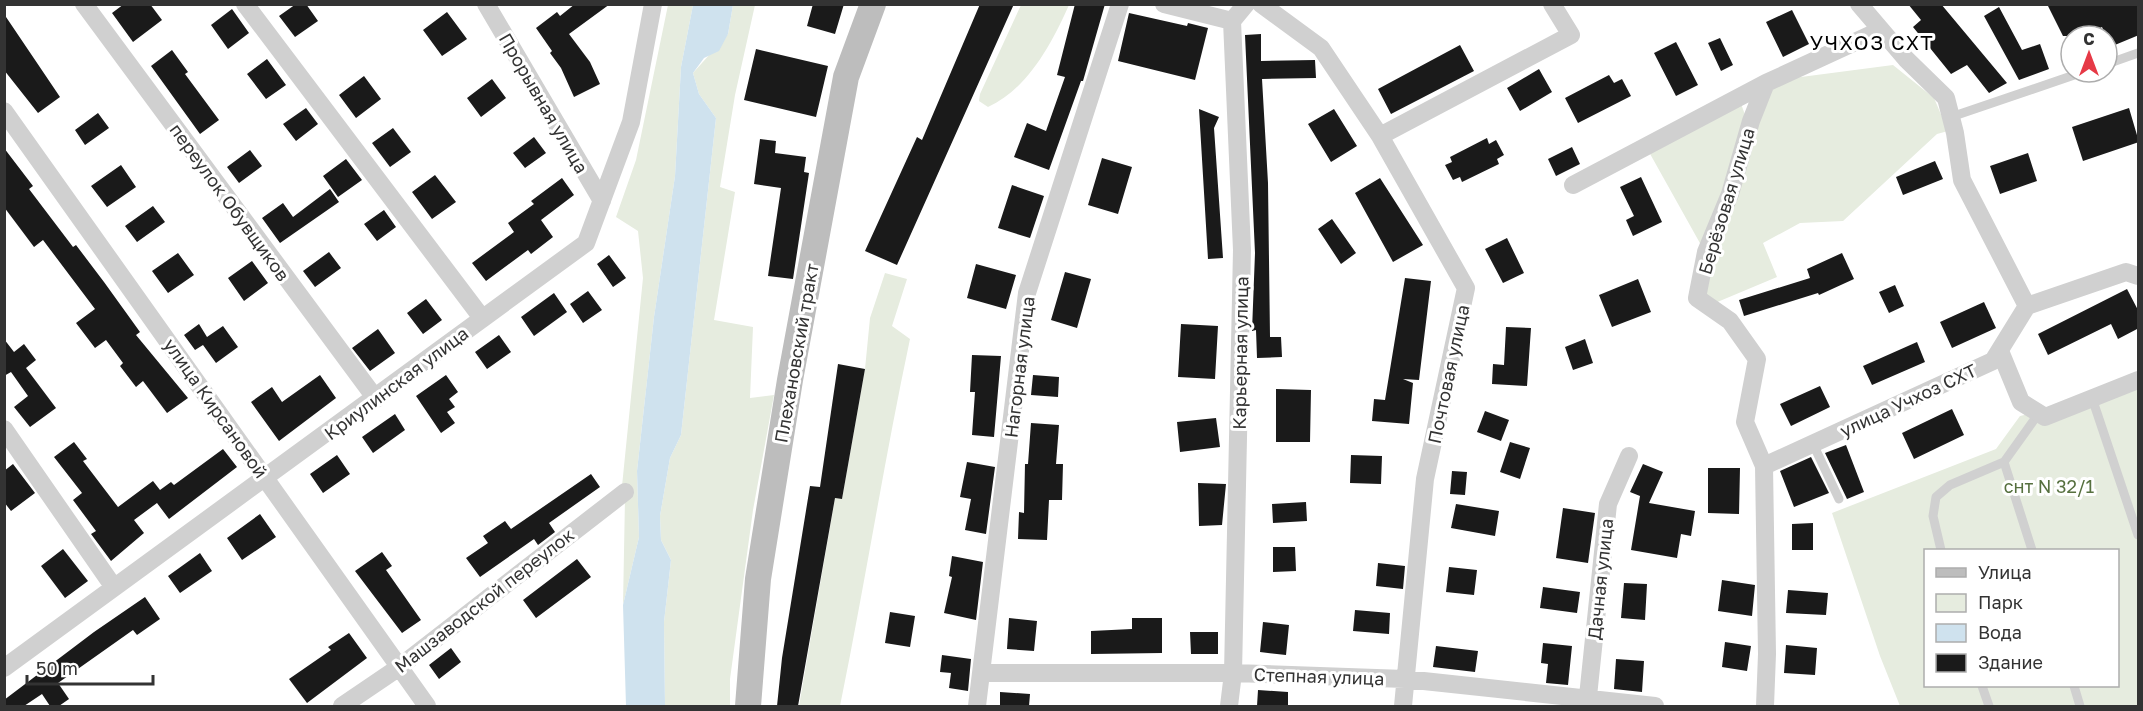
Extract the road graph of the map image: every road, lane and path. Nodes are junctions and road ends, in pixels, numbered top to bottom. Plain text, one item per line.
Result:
1 (84, 4) edge
2 (245, 4) edge
3 (486, 4) edge
4 (653, 4) edge
5 (873, 4) edge
6 (1120, 4) edge
7 (1164, 4) edge
8 (1246, 4) edge
9 (1261, 4) edge
10 (1552, 4) edge
11 (1859, 4) edge
12 (1185, 7) edge
13 (1232, 21) junction
14 (1881, 30) junction
15 (2139, 53) edge
16 (2119, 60) edge
17 (2059, 80) edge
18 (1766, 83) junction
19 (4, 111) edge
20 (1951, 117) junction
21 (1380, 136) junction
22 (1573, 185) dead end
23 (602, 201) junction
24 (2139, 276) edge
25 (2027, 306) junction
26 (482, 318) junction
27 (2000, 351) junction
28 (2139, 380) edge
29 (2092, 398) junction
30 (376, 399) junction
31 (2039, 413) junction
32 (4, 429) edge
33 (1813, 444) junction
34 (1629, 456) dead end
35 (2004, 462) junction
36 (1764, 466) junction
37 (266, 479) junction
38 (625, 492) dead end
39 (1839, 499) dead end
40 (2139, 535) edge
41 (1941, 549) edge
42 (2032, 549) edge
43 (113, 586) junction
44 (4, 668) edge
45 (398, 668) junction
46 (981, 673) junction
47 (1233, 673) junction
48 (1405, 679) junction
49 (1982, 687) edge
50 (2074, 687) edge
51 (1588, 702) edge
52 (342, 706) edge
53 (427, 706) edge
54 (748, 706) edge
55 (976, 706) edge
56 (1229, 706) edge
57 (1403, 706) edge
58 (1655, 706) edge
59 (1765, 706) edge
60 (1989, 706) edge
61 (2080, 706) edge

1 - 30 street, переулок Обувщиков
2 - 26 street
3 - 23 street, Прорывная улица
4 - 23 street, Криулинская улица
5 - 54 street, Плехановский тракт
6 - 46 street, Нагорная улица
7 - 12 street
8 - 13 street
9 - 21 street, Почтовая улица
10 - 21 street
11 - 14 street
12 - 13 street
13 - 47 street, Карьерная улица
14 - 18 street
14 - 20 street
15 - 16 lane
17 - 20 lane
18 - 22 street
18 - 36 street, Берёзовая улица
19 - 37 street, улица Кирсановой
20 - 25 street
21 - 48 street, Почтовая улица
23 - 26 street, Криулинская улица
24 - 25 street
25 - 27 street, улица Учхоз СХТ
26 - 30 street, Криулинская улица
27 - 31 street
27 - 33 street, улица Учхоз СХТ
28 - 29 street
29 - 31 street
29 - 40 lane
30 - 37 street, Криулинская улица
31 - 35 lane
32 - 43 street
33 - 36 street, улица Учхоз СХТ
33 - 39 lane
34 - 51 street, Дачная улица
35 - 41 lane
35 - 42 lane
36 - 59 street, Берёзовая улица
37 - 43 street, Криулинская улица
37 - 45 street, улица Кирсановой
38 - 45 street, Машзаводской переулок
43 - 44 street, Криулинская улица
45 - 52 street, Машзаводской переулок
45 - 53 street, улица Кирсановой
46 - 47 street, Степная улица
46 - 55 street, Нагорная улица
47 - 48 street, Степная улица
47 - 56 street, Карьерная улица
48 - 51 street, Степная улица
48 - 57 street, Почтовая улица
49 - 60 lane
50 - 61 lane
51 - 58 street, Степная улица

